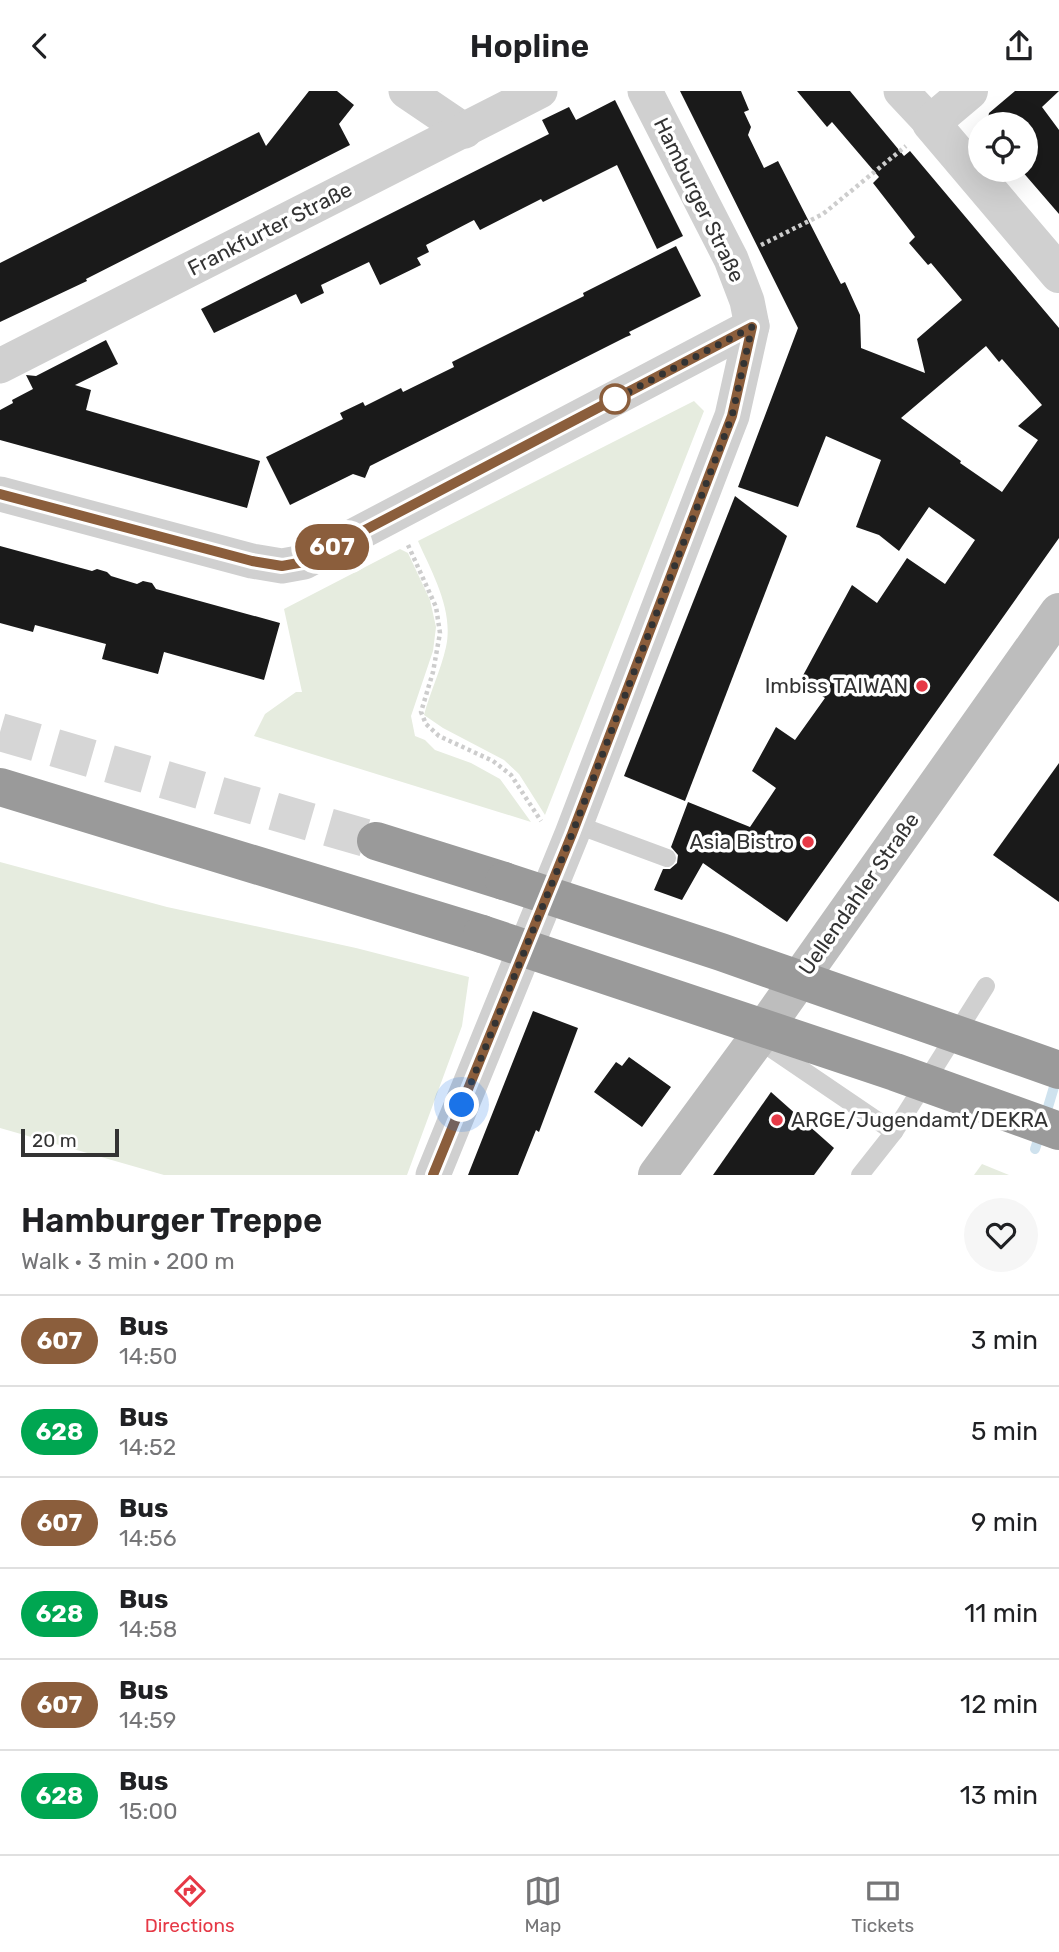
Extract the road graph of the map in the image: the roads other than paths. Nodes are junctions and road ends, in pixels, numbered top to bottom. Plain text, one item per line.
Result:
1 (406, 91) edge
2 (540, 91) edge
3 (645, 91) edge
4 (901, 91) edge
5 (969, 91) edge
6 (465, 131) junction
7 (918, 135) junction
8 (1059, 274) edge
9 (752, 327) junction
10 (0, 366) edge
11 (0, 494) edge
12 (1059, 612) edge
13 (0, 787) edge
14 (575, 824) junction
15 (376, 841) tunnel mouth
16 (667, 858) dead end
17 (986, 986) dead end
18 (757, 1039) junction
19 (1059, 1070) edge
20 (1059, 1131) edge
21 (894, 1132) junction
22 (433, 1175) edge
23 (657, 1175) edge
24 (860, 1175) edge

1 - 6 street
2 - 6 street, Frankfurter Straße
3 - 9 street, Hamburger Straße
4 - 7 street
5 - 7 street
6 - 10 street, Frankfurter Straße
7 - 8 street
9 - 11 street
9 - 14 street, Hamburger Straße
12 - 18 main road, Uellendahler Straße
13 - 20 highway, bridge
14 - 16 lane
14 - 22 street, Hamburger Straße
15 - 19 highway, bridge
17 - 21 lane
18 - 21 lane
18 - 23 main road, Uellendahler Straße
21 - 24 lane

